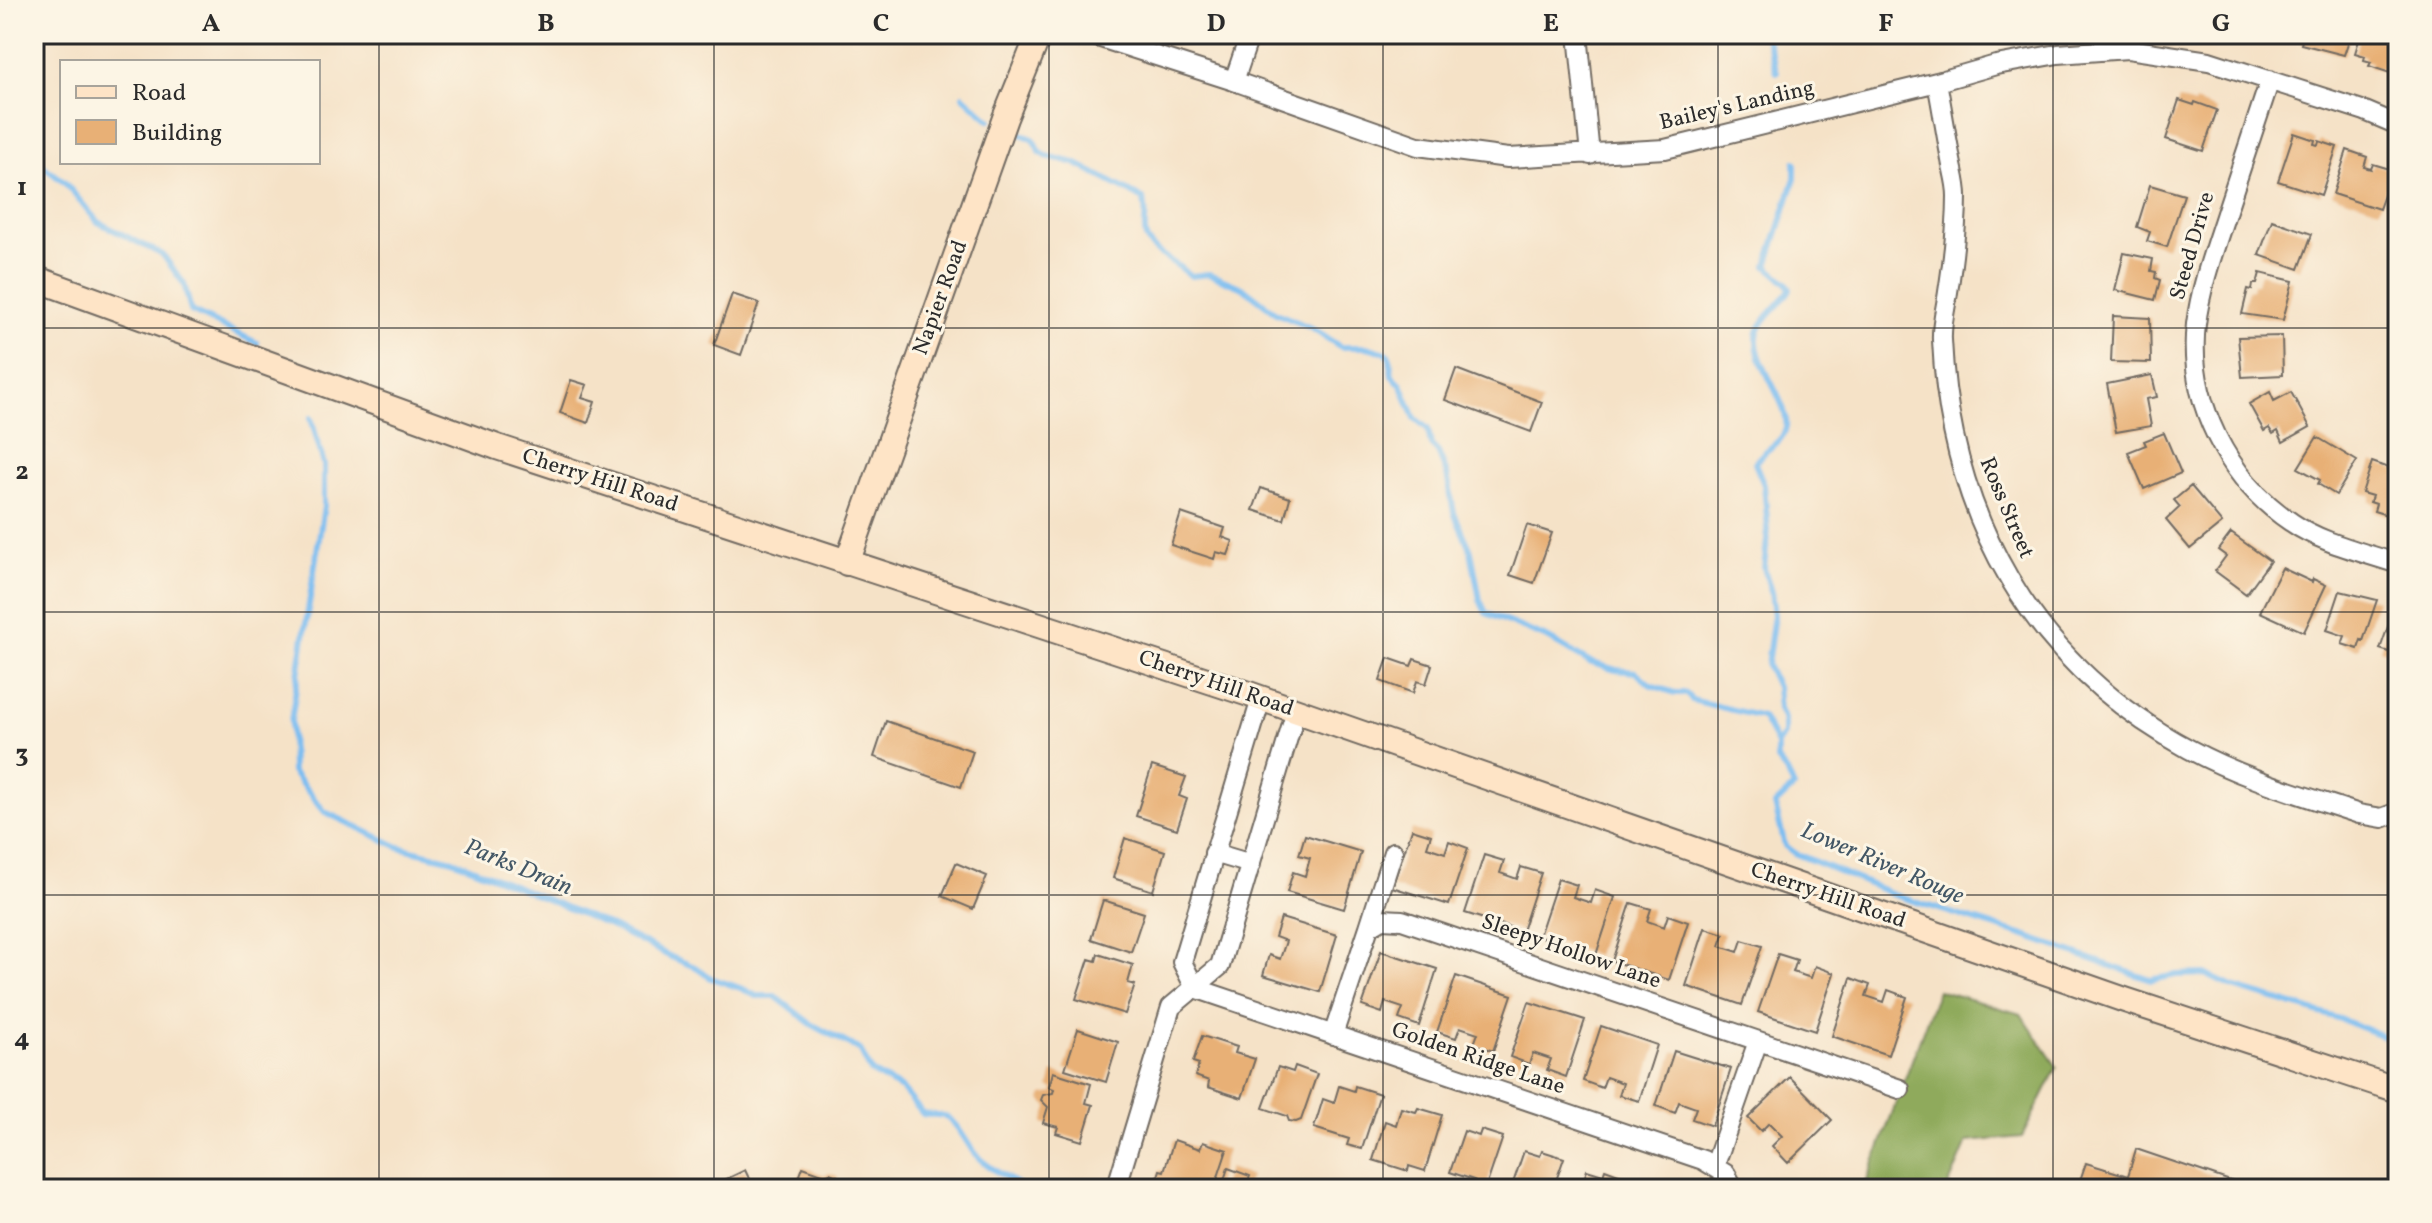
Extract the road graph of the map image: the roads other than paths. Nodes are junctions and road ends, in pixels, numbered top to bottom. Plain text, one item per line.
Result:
1 (1039, 34) edge
2 (1088, 34) edge
3 (1250, 34) edge
4 (1578, 34) edge
5 (2270, 80) junction
6 (1234, 81) junction
7 (1937, 82) junction
8 (2398, 125) edge
9 (1590, 155) junction
10 (34, 278) edge
11 (847, 563) junction
12 (2398, 564) edge
13 (1261, 699) junction
14 (1296, 711) junction
15 (2398, 812) edge
16 (1393, 852) dead end
17 (1214, 853) junction
18 (1251, 864) junction
19 (1369, 927) junction
20 (1195, 988) junction
21 (1333, 1035) junction
22 (1758, 1041) junction
23 (1900, 1089) dead end
24 (2398, 1090) edge
25 (1715, 1165) junction
26 (1116, 1189) edge
27 (1734, 1189) edge

1 - 11 street, Napier Road
2 - 6 street, Bailey's Landing
3 - 6 street
4 - 9 street
5 - 7 street, Bailey's Landing
5 - 8 street, Bailey's Landing
5 - 12 street, Steed Drive
6 - 9 street, Bailey's Landing
7 - 9 street, Bailey's Landing
7 - 15 street, Ross Street
10 - 11 street, Cherry Hill Road
11 - 13 street, Cherry Hill Road
13 - 14 street, Cherry Hill Road
13 - 17 street
14 - 18 street
14 - 24 street, Cherry Hill Road
16 - 19 street
17 - 18 street
17 - 20 street
18 - 20 street
19 - 21 street
19 - 22 street, Sleepy Hollow Lane
20 - 21 street, Golden Ridge Lane
20 - 26 street
21 - 25 street, Golden Ridge Lane
22 - 23 street, Sleepy Hollow Lane
22 - 25 street
25 - 27 street

